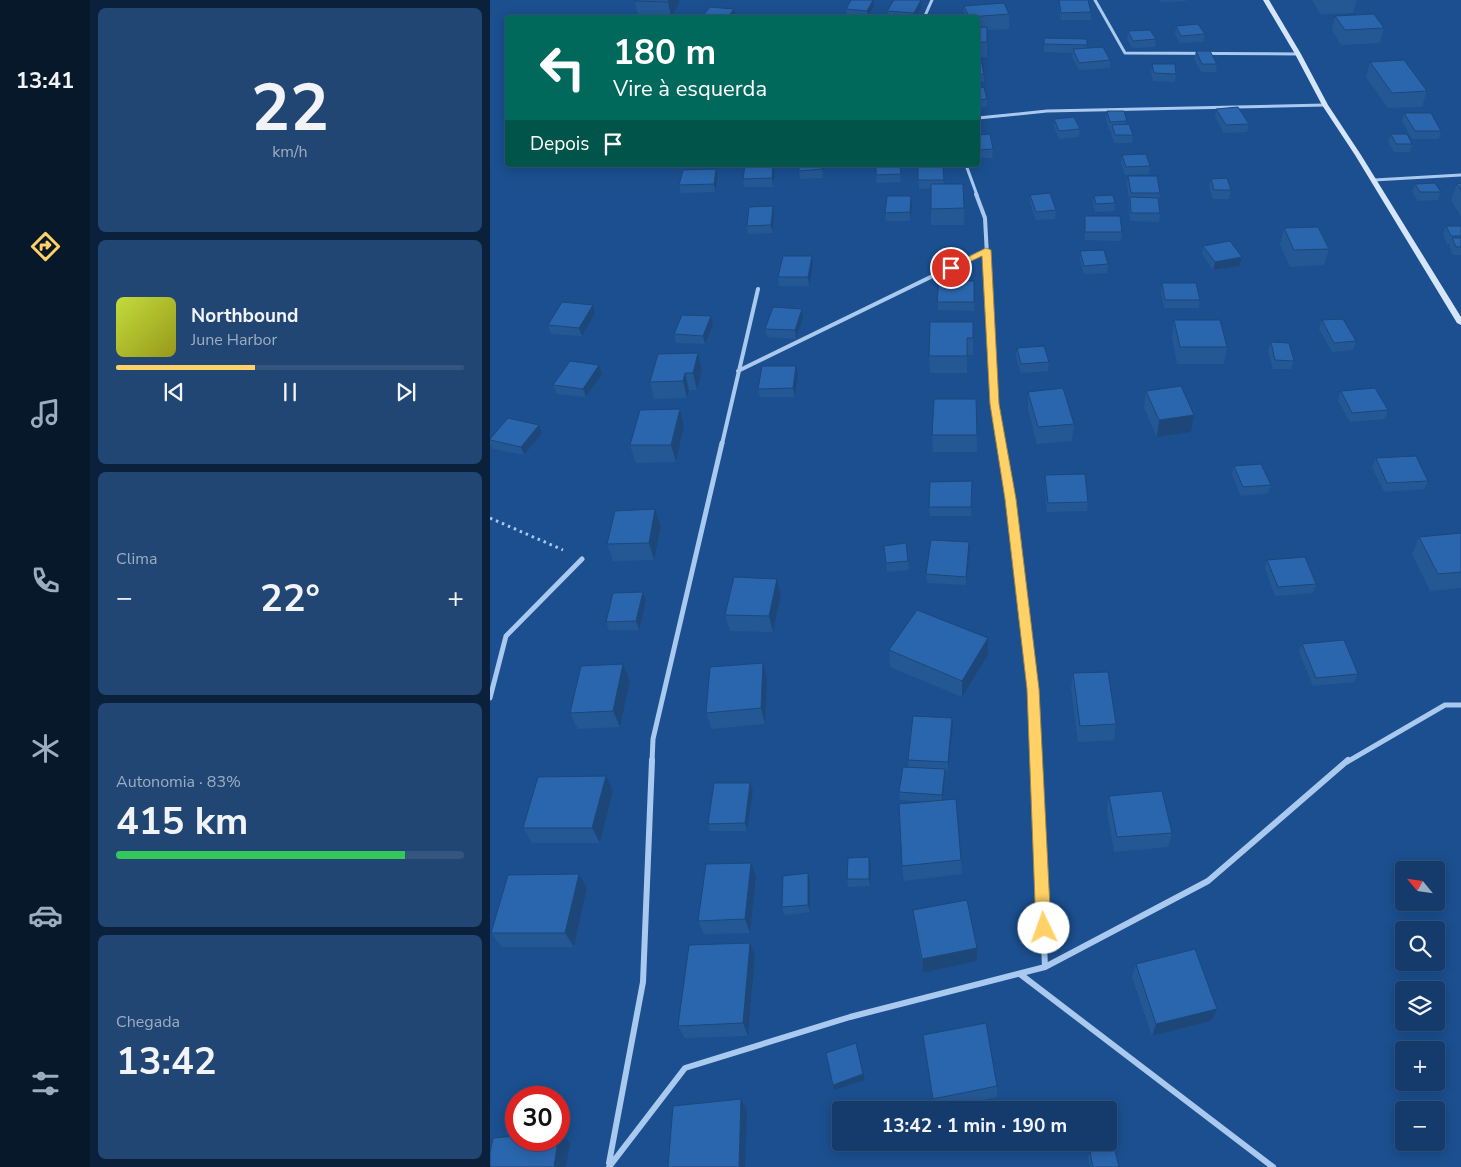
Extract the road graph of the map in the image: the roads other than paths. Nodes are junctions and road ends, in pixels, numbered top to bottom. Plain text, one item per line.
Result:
1 (932, 0) edge
2 (1095, 0) edge
3 (1266, 0) edge
4 (925, 15) edge
5 (1298, 54) junction
6 (1325, 106) junction
7 (980, 118) edge
8 (967, 167) edge
9 (1461, 175) edge
10 (1374, 180) junction
11 (986, 250) junction
12 (758, 290) dead end
13 (1461, 323) edge
14 (738, 371) junction
15 (582, 559) road end
16 (490, 698) edge
17 (1461, 705) edge
18 (1045, 967) junction
19 (1020, 974) junction
20 (609, 1167) edge
21 (1273, 1167) edge

1 - 4 street
2 - 5 street
3 - 5 street
5 - 6 street
6 - 7 street
6 - 10 street
8 - 11 street
9 - 10 street
10 - 13 street
11 - 14 street
11 - 18 street
12 - 14 street
14 - 20 street
15 - 16 street
17 - 18 street
18 - 19 street
19 - 20 street
19 - 21 street

